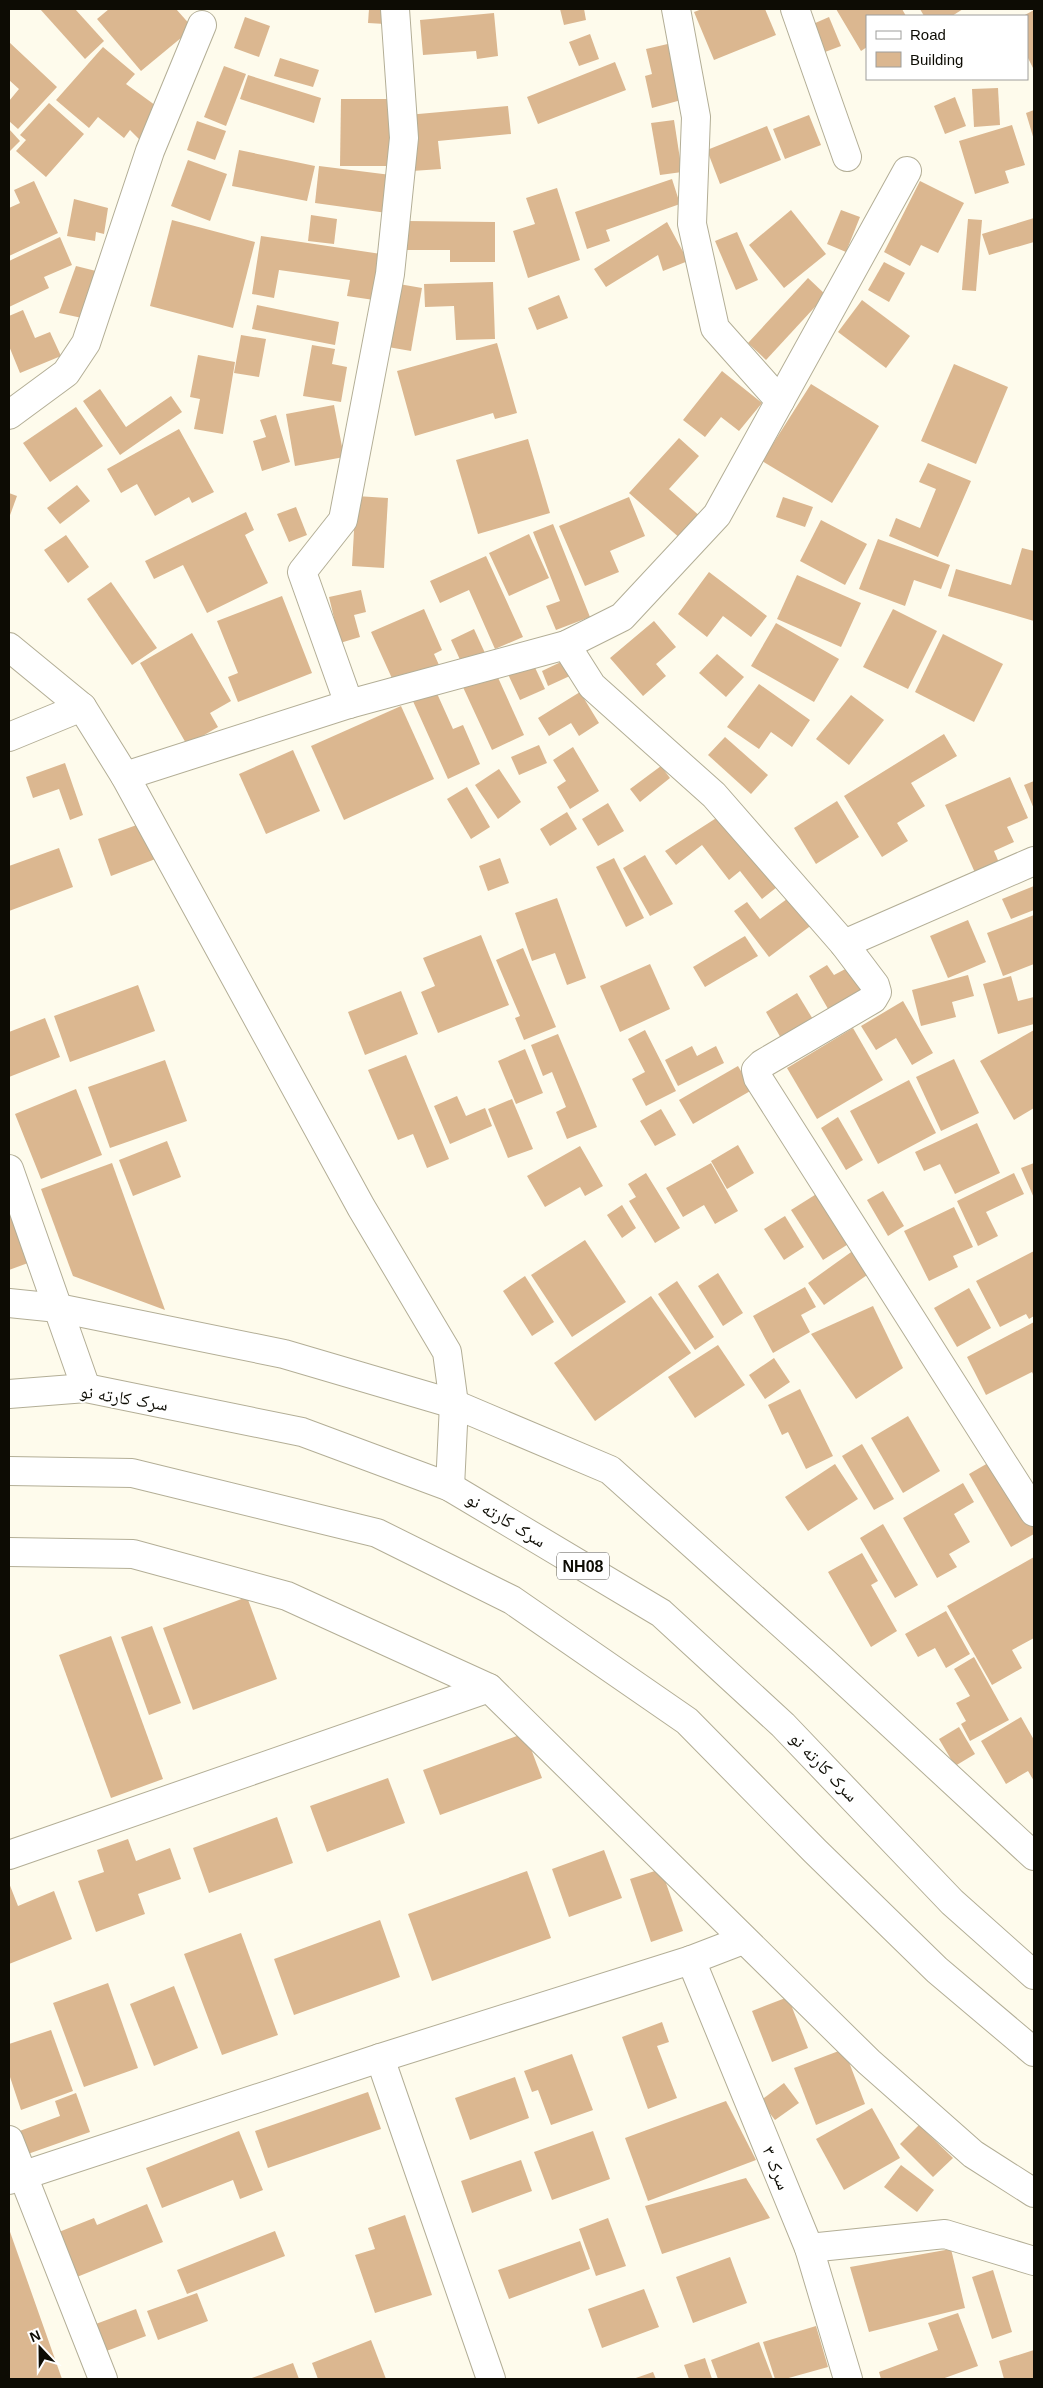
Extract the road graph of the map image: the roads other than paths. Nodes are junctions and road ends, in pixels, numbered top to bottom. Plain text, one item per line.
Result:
1 (395, 9) edge
2 (676, 9) edge
3 (795, 9) edge
4 (202, 26) dead end
5 (847, 157) dead end
6 (908, 171) dead end
7 (780, 400) junction
8 (9, 415) edge
9 (566, 645) junction
10 (9, 647) edge
11 (349, 704) junction
12 (82, 707) junction
13 (9, 737) edge
14 (125, 776) junction
15 (1034, 861) edge
16 (844, 944) junction
17 (9, 1169) edge
18 (9, 1303) edge
19 (58, 1308) junction
20 (86, 1388) junction
21 (9, 1394) edge
22 (454, 1404) junction
23 (9, 1471) edge
24 (450, 1487) junction
25 (1034, 1512) edge
26 (9, 1552) edge
27 (489, 1688) junction
28 (9, 1855) edge
29 (1034, 1856) edge
30 (743, 1940) junction
31 (691, 1960) junction
32 (1034, 1975) edge
33 (1034, 2052) edge
34 (380, 2058) junction
35 (9, 2140) edge
36 (16, 2177) edge
37 (1034, 2193) edge
38 (809, 2248) junction
39 (1034, 2261) edge
40 (487, 2378) edge
41 (103, 2379) edge
42 (848, 2379) edge

1 - 11 main road
2 - 7 main road
3 - 5 main road
4 - 8 main road
6 - 7 main road
7 - 9 main road
9 - 11 main road
9 - 16 main road
10 - 12 main road
11 - 14 main road
12 - 13 main road
12 - 14 main road
14 - 22 main road
15 - 16 main road
16 - 25 main road
17 - 19 main road
18 - 19 main road
19 - 20 main road
19 - 22 main road
20 - 21 main road, سرک کارته نو / NH08
20 - 24 main road, سرک کارته نو / NH08
22 - 24 main road
22 - 29 main road
23 - 33 main road
24 - 32 main road, سرک کارته نو / NH08
26 - 27 main road
27 - 28 main road
27 - 30 main road
30 - 31 main road
30 - 37 main road
31 - 34 main road
31 - 38 main road, سرک ۳
34 - 36 main road
34 - 40 main road
35 - 36 main road
36 - 41 main road
38 - 39 main road
38 - 42 main road, سرک ۳

